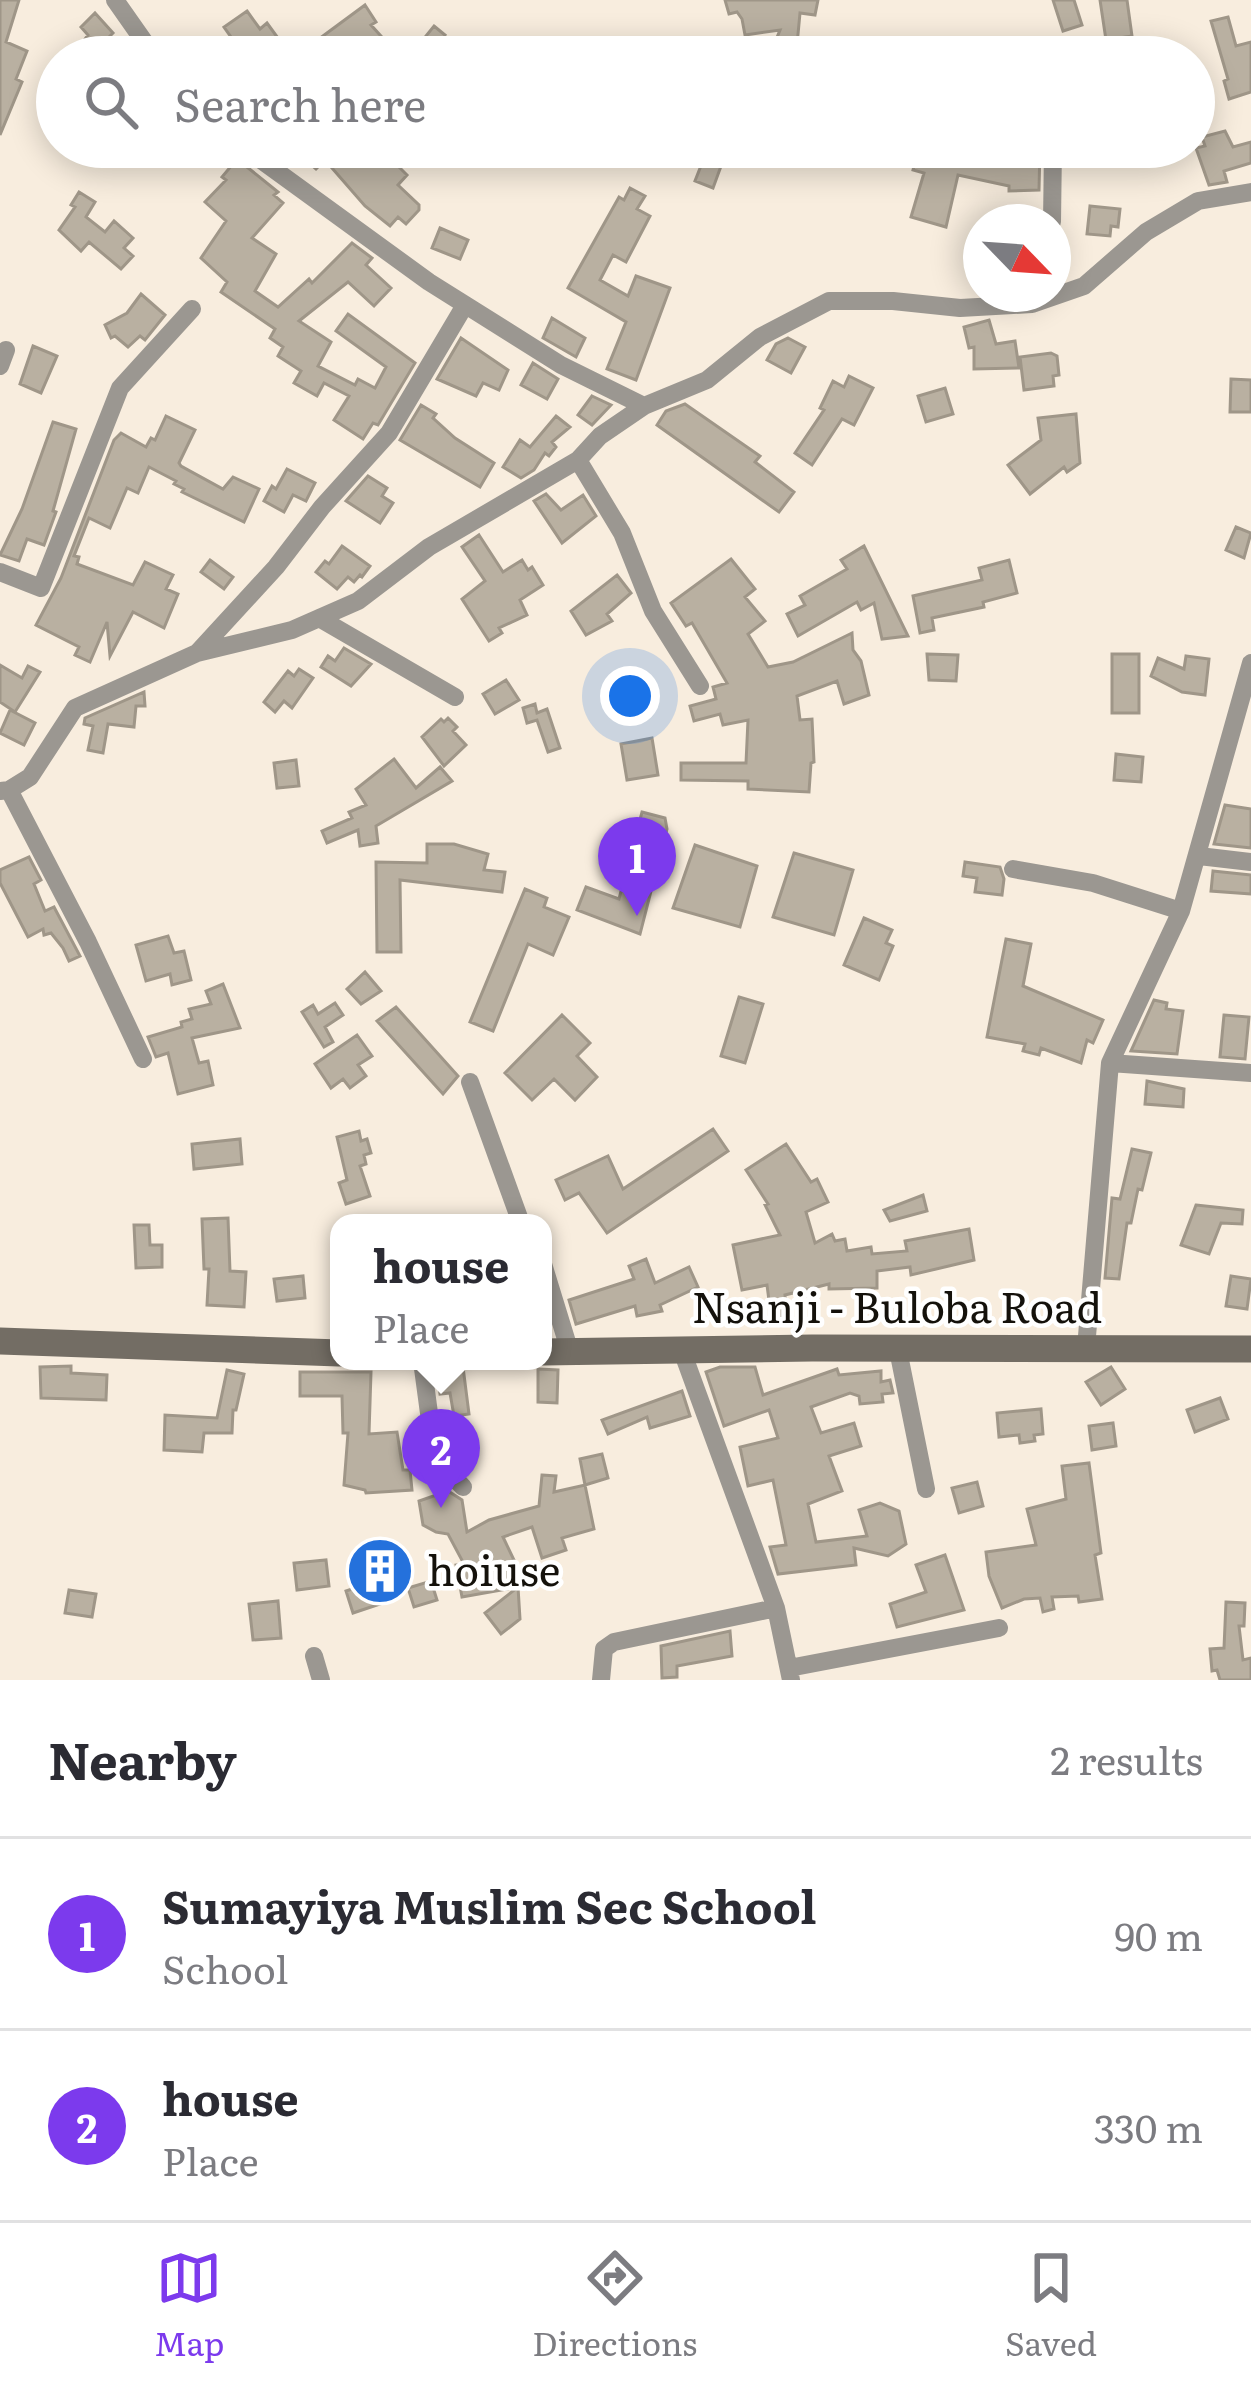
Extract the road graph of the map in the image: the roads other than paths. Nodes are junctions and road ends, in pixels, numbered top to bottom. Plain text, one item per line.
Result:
1 (115, 0) edge
2 (140, 36) edge
3 (272, 168) edge
4 (1053, 168) edge
5 (1251, 192) edge
6 (1052, 204) edge
7 (1071, 290) edge
8 (465, 305) junction
9 (963, 308) edge
10 (192, 309) dead end
11 (644, 406) junction
12 (578, 460) junction
13 (0, 572) edge
14 (319, 618) junction
15 (197, 653) junction
16 (1251, 665) edge
17 (700, 686) dead end
18 (455, 697) dead end
19 (5, 790) edge
20 (1199, 856) junction
21 (1251, 862) edge
22 (1013, 869) dead end
23 (1181, 911) junction
24 (143, 1059) dead end
25 (1110, 1063) junction
26 (1251, 1073) edge
27 (470, 1082) dead end
28 (517, 1214) edge
29 (552, 1321) edge
30 (0, 1341) edge
31 (1086, 1348) junction
32 (898, 1350) junction
33 (682, 1351) junction
34 (1250, 1351) edge
35 (557, 1352) edge
36 (330, 1353) edge
37 (423, 1370) edge
38 (463, 1487) dead end
39 (926, 1489) dead end
40 (776, 1608) junction
41 (999, 1628) dead end
42 (314, 1656) dead end
43 (790, 1674) edge
44 (320, 1680) edge
45 (601, 1680) edge

1 - 2 street
3 - 8 street
4 - 6 street
5 - 7 street
8 - 11 street
8 - 15 street
9 - 11 street
10 - 13 street
11 - 12 street
12 - 14 street
12 - 17 street
14 - 15 street
14 - 18 street
15 - 19 street
16 - 20 street
19 - 24 street
20 - 21 street
20 - 23 street
22 - 23 street
23 - 25 street
25 - 26 street
25 - 31 street
27 - 28 street
29 - 35 street
30 - 36 main road
31 - 32 main road, Nsanji - Buloba Road
31 - 34 main road, Nsanji - Buloba Road
32 - 33 main road, Nsanji - Buloba Road
32 - 39 street
33 - 35 main road, Nsanji - Buloba Road
33 - 40 street
37 - 38 street
40 - 43 street
40 - 45 street
41 - 43 street
42 - 44 street

